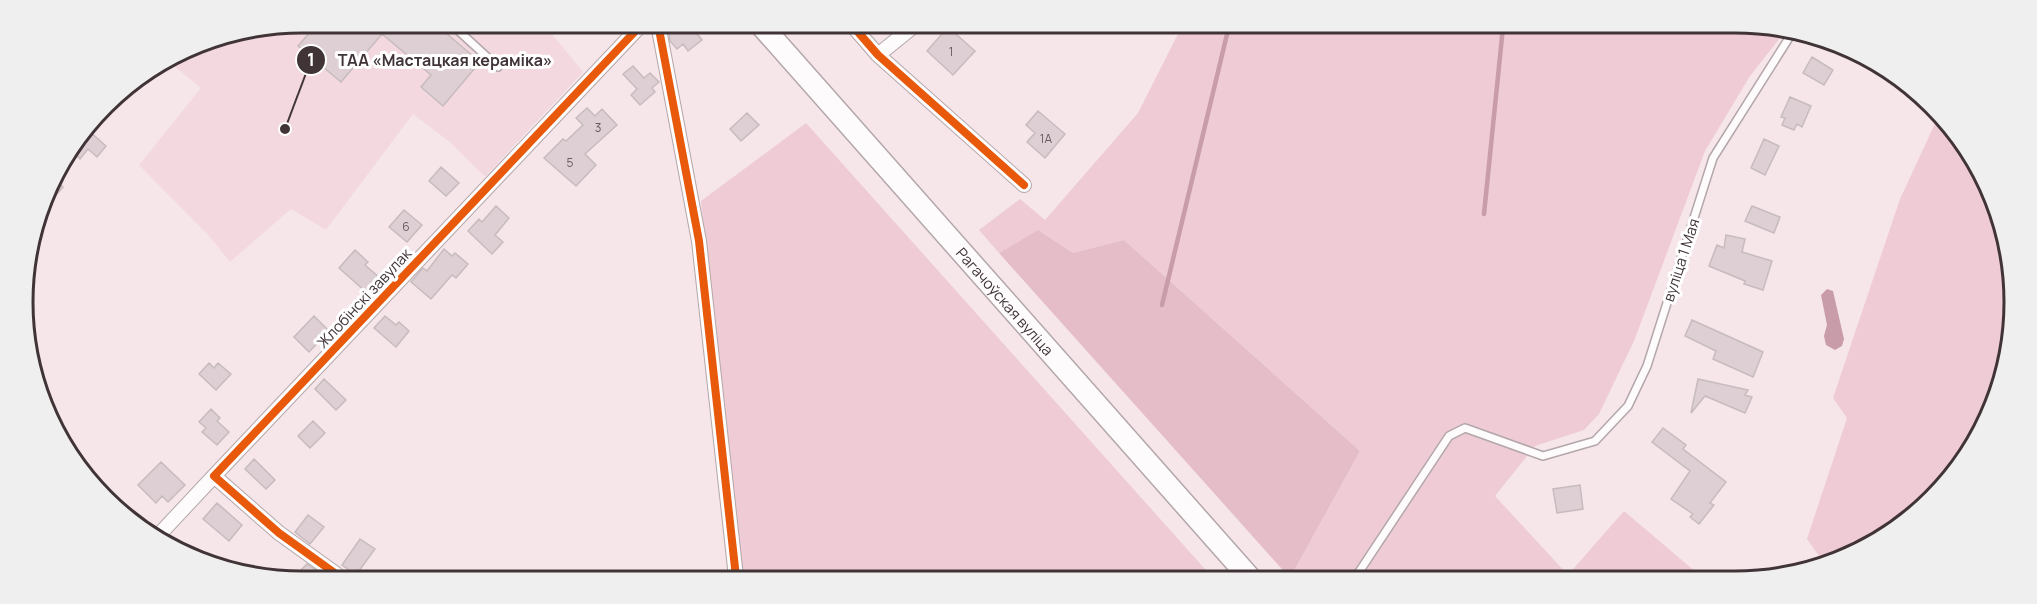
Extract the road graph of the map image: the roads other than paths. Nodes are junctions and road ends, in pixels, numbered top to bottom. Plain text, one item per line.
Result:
1 (461, 33) edge
2 (633, 33) edge
3 (660, 33) edge
4 (768, 33) edge
5 (858, 33) edge
6 (905, 33) edge
7 (1789, 38) edge
8 (878, 55) junction
9 (498, 67) dead end
10 (1024, 185) dead end
11 (214, 476) junction
12 (162, 532) edge
13 (332, 571) edge
14 (735, 571) edge
15 (1244, 571) edge
16 (1360, 571) edge

1 - 9 lane
2 - 11 street, Жлобінскі завулак
3 - 14 street
4 - 15 main road, Рагачоўская вуліца
5 - 8 street
6 - 8 street
7 - 16 lane, вуліца 1 Мая
8 - 10 street
11 - 12 street, Жлобінскі завулак
11 - 13 street

